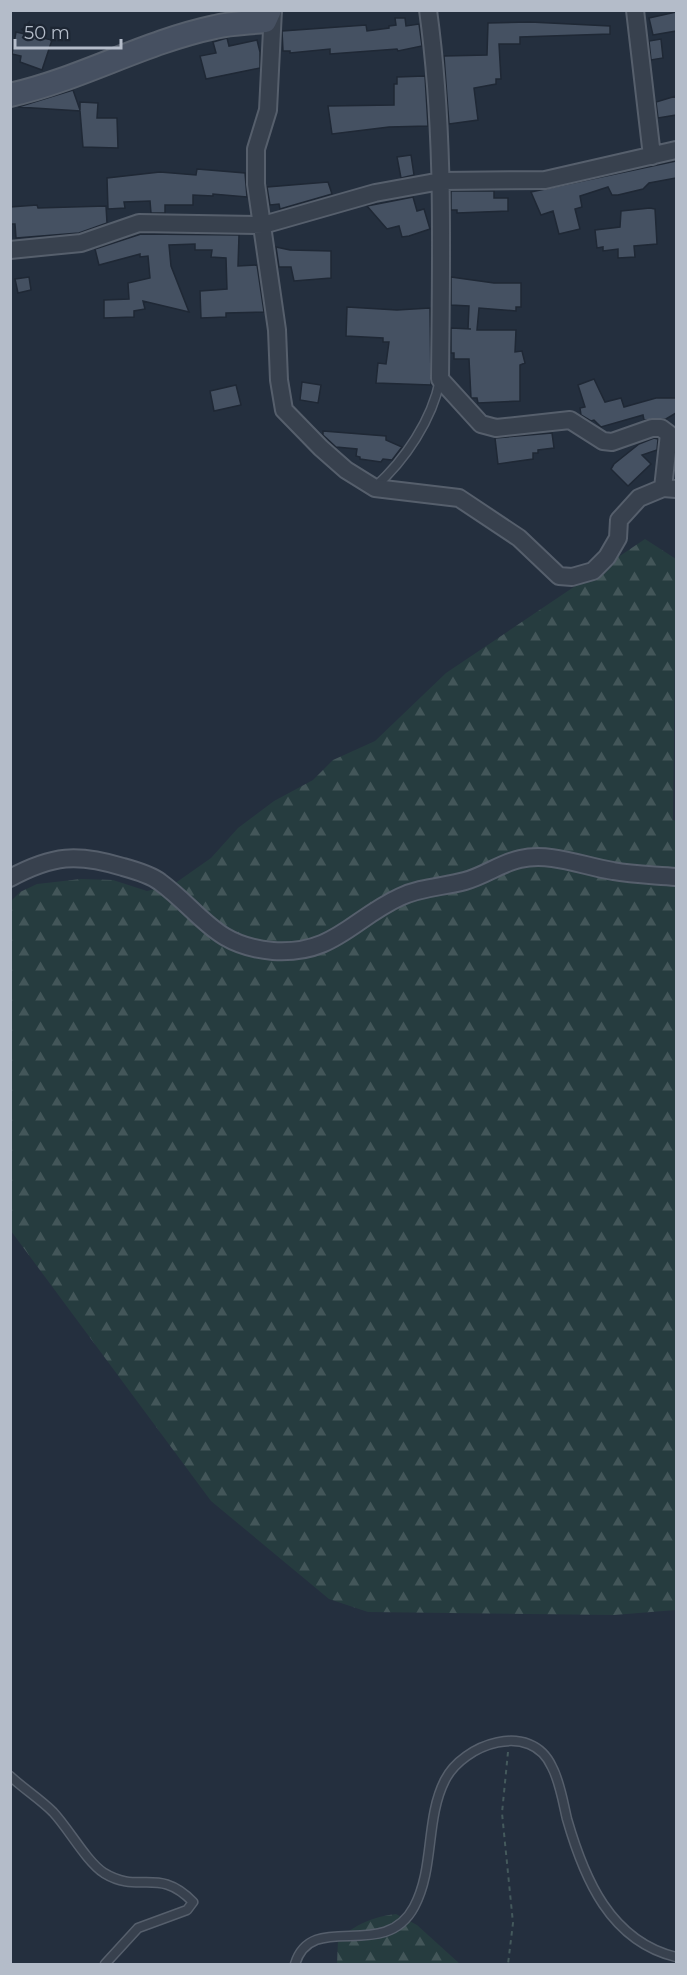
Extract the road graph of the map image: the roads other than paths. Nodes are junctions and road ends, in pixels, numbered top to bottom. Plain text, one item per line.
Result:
1 (271, 10) edge
2 (428, 10) edge
3 (634, 10) edge
4 (10, 95) edge
5 (676, 150) edge
6 (652, 156) junction
7 (441, 181) junction
8 (262, 225) junction
9 (10, 250) edge
10 (440, 379) junction
11 (375, 488) junction
12 (670, 489) edge
13 (676, 877) edge
14 (10, 878) edge
15 (10, 1776) edge
16 (676, 1957) edge
17 (105, 1965) edge
18 (295, 1965) edge

1 - 4 street
1 - 8 street
2 - 7 street
3 - 6 street
5 - 6 street
6 - 7 street
7 - 8 street
7 - 10 street
8 - 9 street
8 - 11 street
10 - 11 lane
10 - 12 street
11 - 12 street
13 - 14 street
15 - 17 lane
16 - 18 lane

